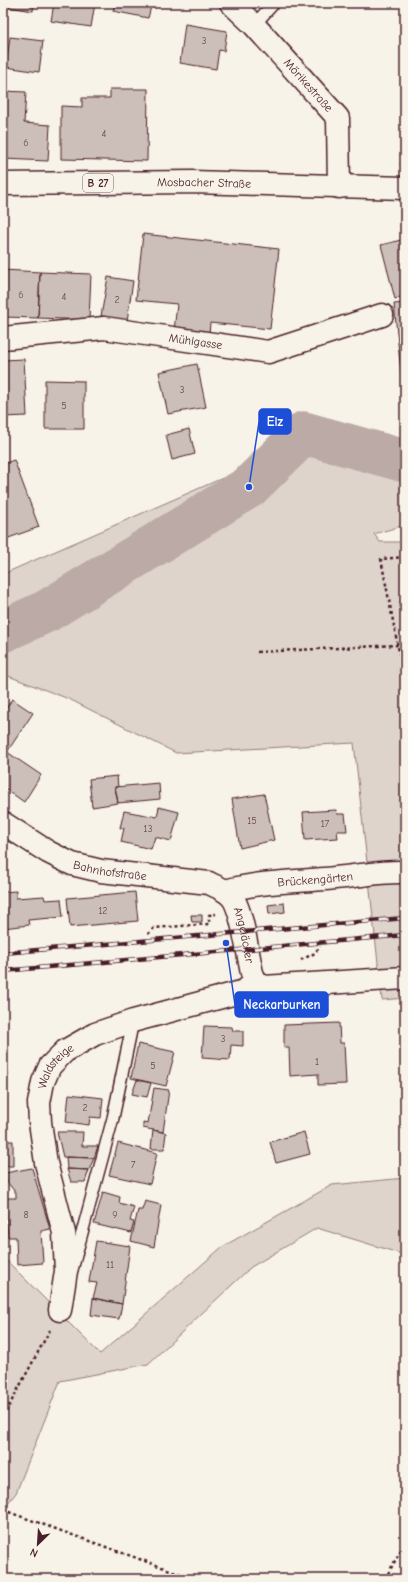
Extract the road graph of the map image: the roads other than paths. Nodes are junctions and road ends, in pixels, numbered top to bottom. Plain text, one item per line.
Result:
1 (231, 3) edge
2 (274, 3) edge
3 (254, 25) junction
4 (3, 184) edge
5 (339, 187) junction
6 (405, 188) edge
7 (382, 315) dead end
8 (3, 338) edge
9 (3, 823) edge
10 (405, 872) edge
11 (225, 891) junction
12 (405, 978) edge
13 (256, 982) junction
14 (133, 1021) junction
15 (60, 1310) joint

1 - 3 street, Mörikestraße
2 - 3 lane
3 - 5 street, Mörikestraße
4 - 5 street, Mosbacher Straße / B 27
5 - 6 street, Mosbacher Straße / B 27
7 - 8 street, Mühlgasse
9 - 11 street, Bahnhofstraße
10 - 11 street, Brückengärten
11 - 13 street, Angeläcker
12 - 13 street
13 - 14 street, Waldsteige
14 - 15 lane
14 - 15 street, Waldsteige

